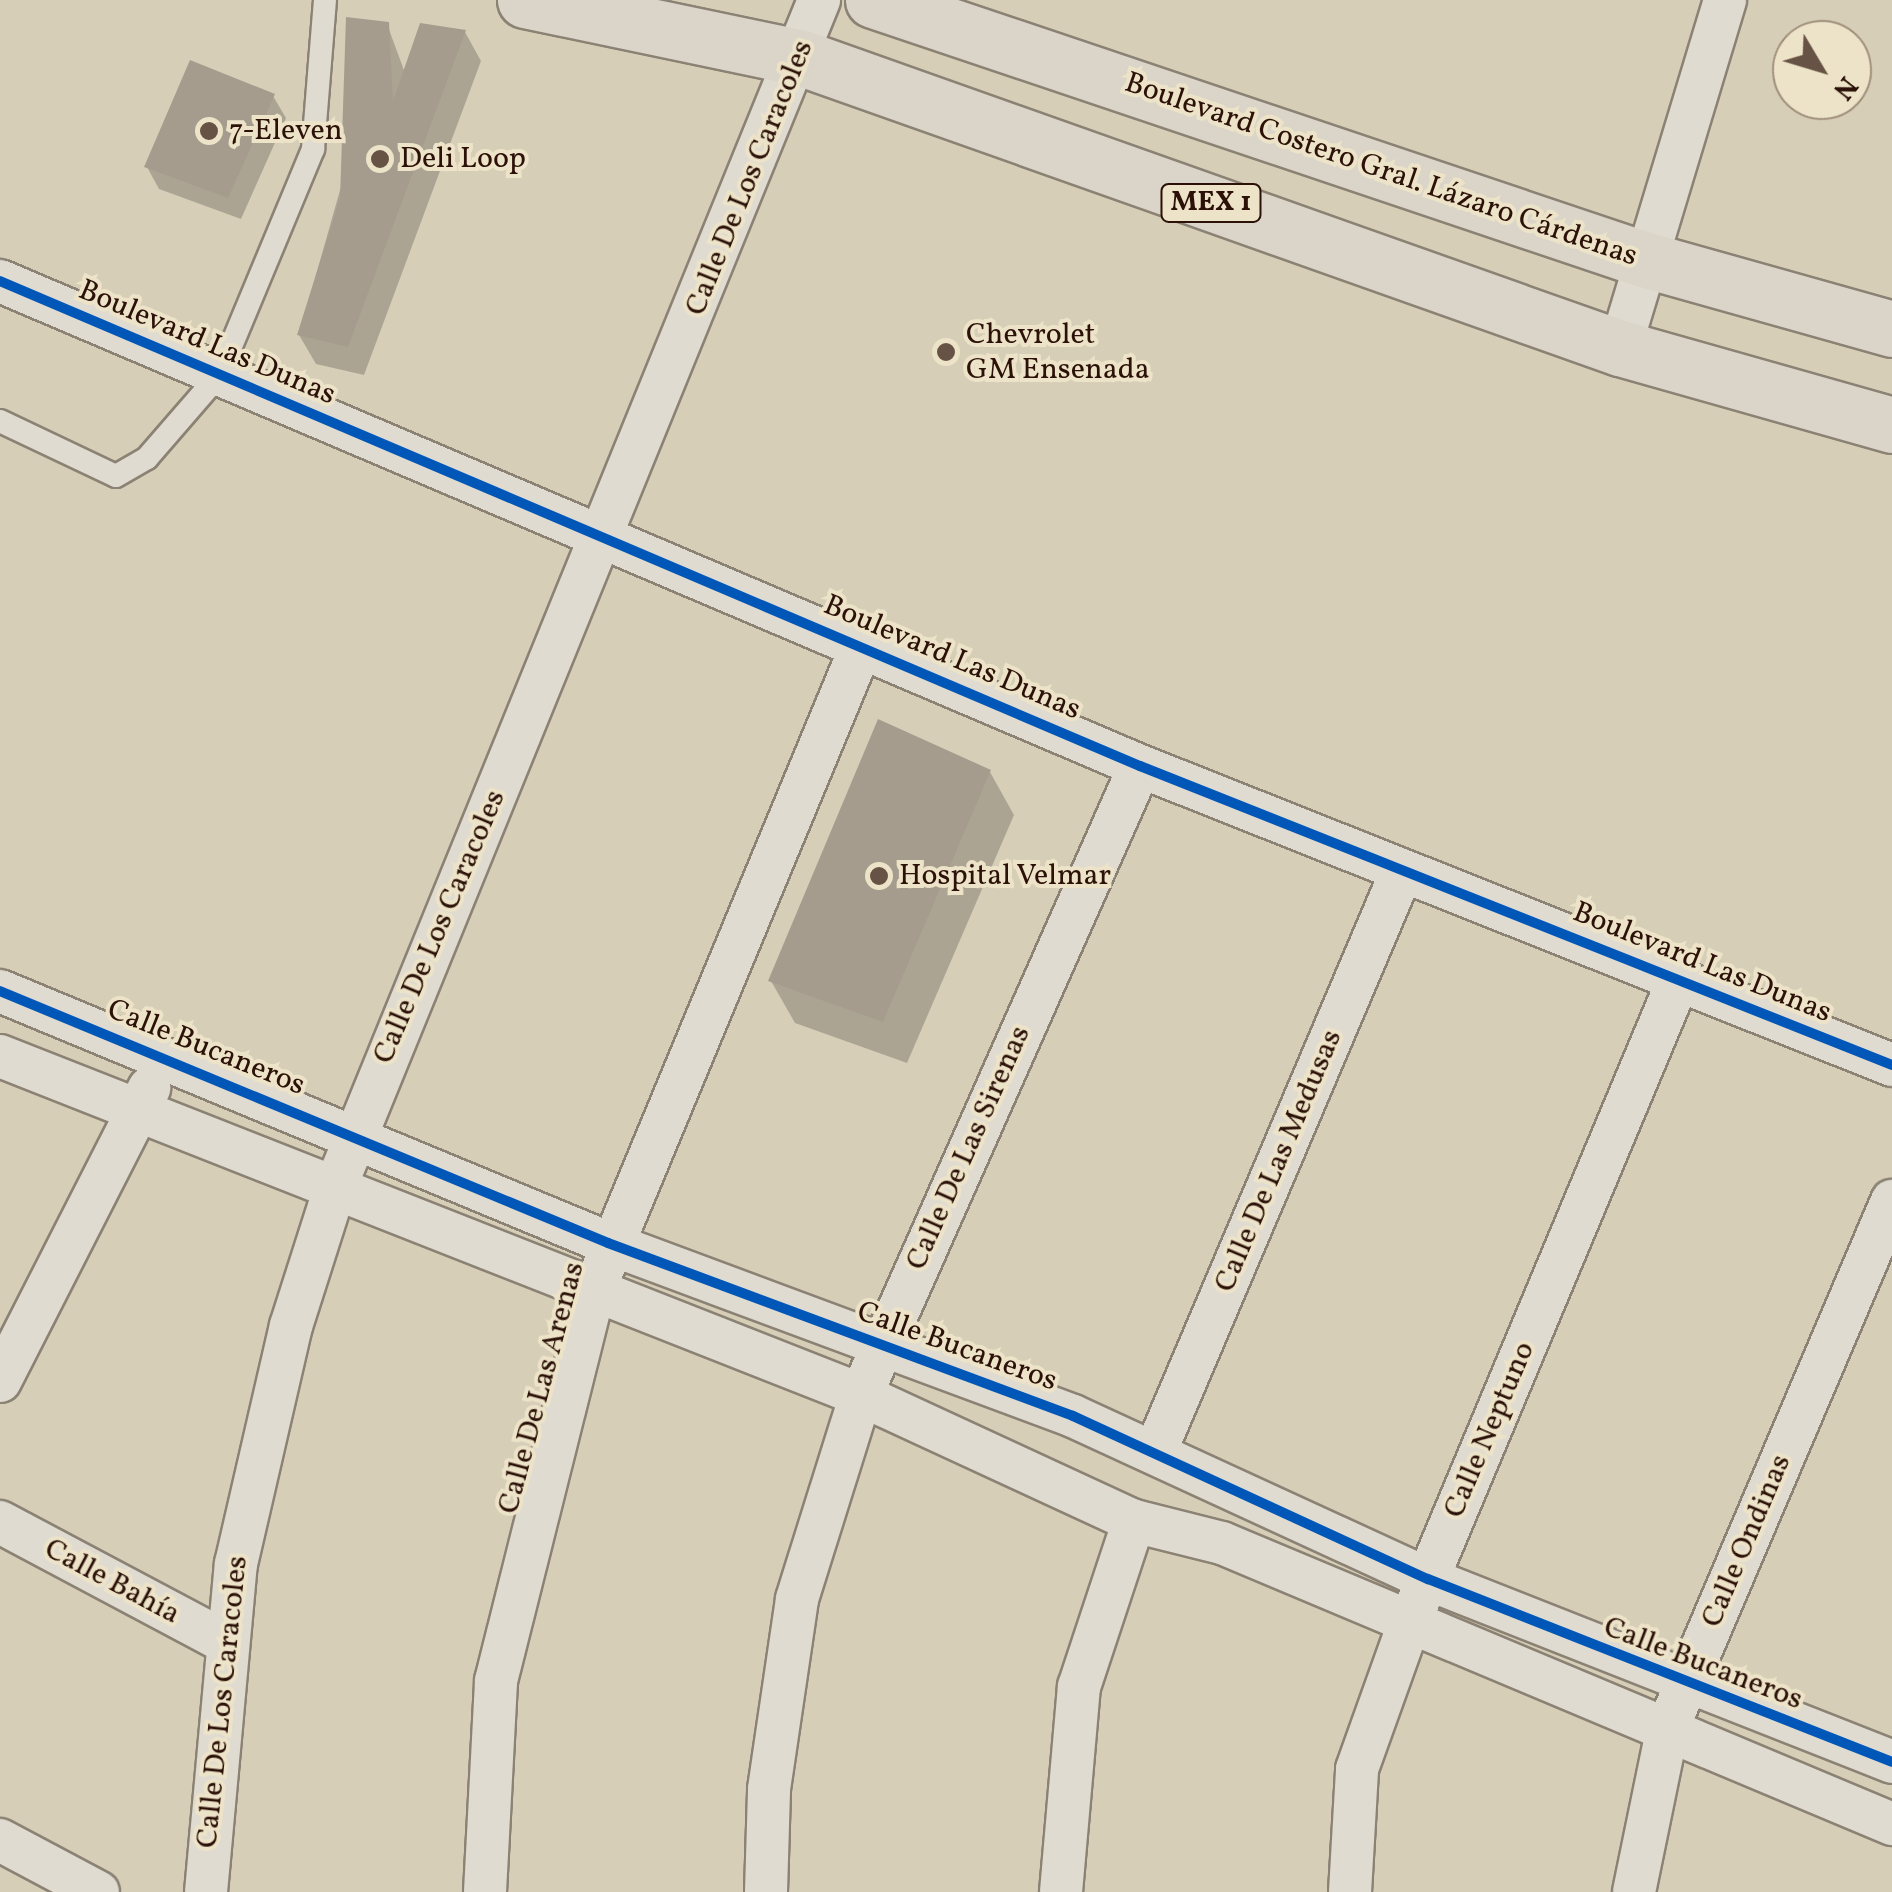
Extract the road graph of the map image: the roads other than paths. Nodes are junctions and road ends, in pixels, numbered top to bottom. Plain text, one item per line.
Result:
1 (324, 0) edge
2 (525, 0) edge
3 (820, 0) edge
4 (873, 0) edge
5 (1725, 0) edge
6 (799, 57) junction
7 (1643, 258) junction
8 (0, 282) edge
9 (1892, 329) edge
10 (1620, 348) junction
11 (219, 375) junction
12 (0, 421) edge
13 (1892, 425) edge
14 (604, 540) junction
15 (862, 645) junction
16 (1140, 766) junction
17 (1402, 871) junction
18 (1678, 980) junction
19 (0, 992) edge
20 (0, 1056) edge
21 (162, 1056) junction
22 (1892, 1065) edge
23 (138, 1114) junction
24 (352, 1135) junction
25 (335, 1188) junction
26 (1892, 1201) edge
27 (608, 1243) junction
28 (595, 1288) junction
29 (880, 1347) junction
30 (0, 1381) edge
31 (861, 1395) junction
32 (1156, 1450) junction
33 (1134, 1521) junction
34 (0, 1522) edge
35 (1428, 1579) junction
36 (1410, 1620) junction
37 (224, 1641) junction
38 (1684, 1687) junction
39 (1668, 1728) junction
40 (1892, 1762) edge
41 (1892, 1824) edge
42 (0, 1840) edge
43 (98, 1892) edge
44 (206, 1892) edge
45 (485, 1892) edge
46 (766, 1892) edge
47 (1061, 1892) edge
48 (1350, 1892) edge
49 (1634, 1892) edge

1 - 11 lane
2 - 6 highway, MEX 1
3 - 6 street, Calle De Los Caracoles
4 - 7 highway, Boulevard Costero Gral. Lázaro Cárdenas
5 - 7 street
6 - 10 highway, MEX 1
6 - 14 street, Calle De Los Caracoles
7 - 9 highway, Boulevard Costero Gral. Lázaro Cárdenas
7 - 10 street
8 - 11 street, Boulevard Las Dunas
10 - 13 highway, MEX 1
11 - 12 lane
11 - 14 street, Boulevard Las Dunas
14 - 15 street, Boulevard Las Dunas
14 - 24 street, Calle De Los Caracoles
15 - 16 street, Boulevard Las Dunas
15 - 27 street, Calle De Las Arenas
16 - 17 street, Boulevard Las Dunas
16 - 29 street, Calle De Las Sirenas
17 - 18 street, Boulevard Las Dunas
17 - 32 street, Calle De Las Medusas
18 - 22 street, Boulevard Las Dunas
18 - 35 street, Calle Neptuno
19 - 21 street, Calle Bucaneros
20 - 23 street
21 - 23 street
21 - 24 street, Calle Bucaneros
23 - 25 street
23 - 30 street
24 - 25 street, Calle De Los Caracoles
24 - 27 street, Calle Bucaneros
25 - 28 street
25 - 37 street, Calle De Los Caracoles
26 - 38 street, Calle Ondinas
27 - 28 street, Calle De Las Arenas
27 - 29 street, Calle Bucaneros
28 - 31 street
28 - 45 street, Calle De Las Arenas
29 - 31 street, Calle De Las Sirenas
29 - 32 street, Calle Bucaneros
31 - 33 street
31 - 46 street, Calle De Las Sirenas
32 - 35 street, Calle Bucaneros
33 - 36 street
33 - 47 street
34 - 37 street, Calle Bahía
35 - 36 street, Calle Neptuno
35 - 38 street, Calle Bucaneros
36 - 39 street
36 - 48 street, Calle Neptuno
37 - 44 street, Calle De Los Caracoles
38 - 39 street, Calle Ondinas
38 - 40 street, Calle Bucaneros
39 - 41 street
39 - 49 street, Calle Ondinas
42 - 43 street

